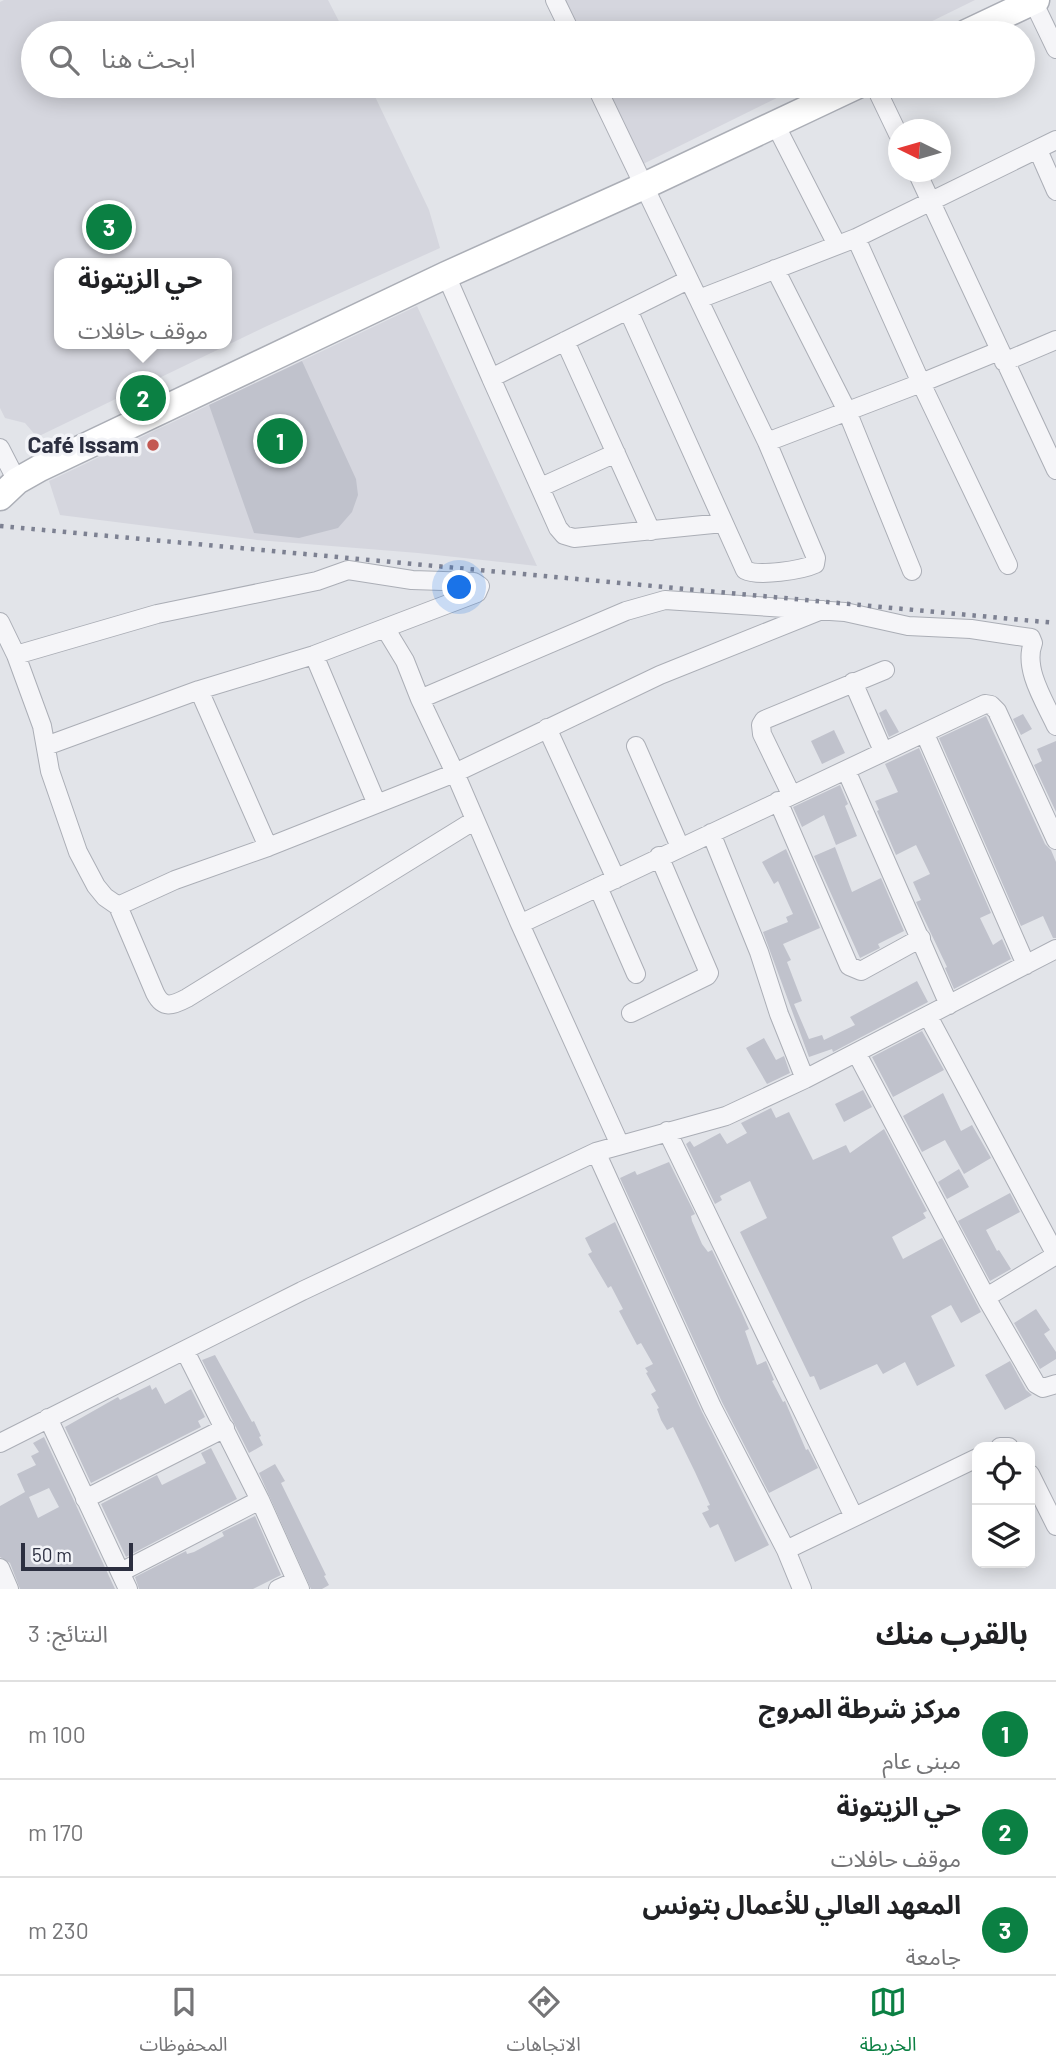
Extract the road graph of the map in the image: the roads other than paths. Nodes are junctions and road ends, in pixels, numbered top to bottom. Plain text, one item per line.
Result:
1 (555, 0) edge
2 (1035, 1) edge
3 (565, 21) edge
4 (992, 21) edge
5 (1056, 49) edge
6 (602, 98) edge
7 (830, 98) edge
8 (881, 98) edge
9 (891, 119) edge
10 (775, 124) junction
11 (1056, 140) edge
12 (1038, 150) junction
13 (922, 182) edge
14 (644, 186) junction
15 (1056, 191) edge
16 (931, 200) junction
17 (856, 238) junction
18 (838, 244) junction
19 (775, 269) junction
20 (446, 275) junction
21 (688, 280) junction
22 (699, 299) junction
23 (628, 310) junction
24 (1056, 340) edge
25 (565, 341) junction
26 (1001, 356) junction
27 (491, 378) junction
28 (921, 383) junction
29 (846, 411) junction
30 (766, 442) junction
31 (0, 448) edge
32 (616, 453) junction
33 (1056, 470) edge
34 (541, 487) junction
35 (5, 490) edge
36 (723, 523) junction
37 (651, 531) junction
38 (1008, 565) dead end
39 (912, 571) dead end
40 (822, 610) junction
41 (0, 622) edge
42 (385, 628) junction
43 (16, 655) junction
44 (314, 655) junction
45 (885, 670) dead end
46 (853, 682) junction
47 (1048, 689) edge
48 (199, 690) junction
49 (420, 699) junction
50 (1056, 726) edge
51 (547, 728) junction
52 (925, 734) junction
53 (46, 746) junction
54 (636, 746) dead end
55 (883, 751) junction
56 (846, 770) junction
57 (455, 773) junction
58 (785, 798) junction
59 (376, 802) junction
60 (475, 820) junction
61 (711, 833) junction
62 (1056, 840) edge
63 (268, 847) junction
64 (680, 847) junction
65 (659, 856) junction
66 (616, 879) junction
67 (598, 887) junction
68 (118, 906) junction
69 (520, 924) junction
70 (921, 938) junction
71 (1056, 950) edge
72 (1026, 965) junction
73 (636, 974) dead end
74 (949, 1005) junction
75 (631, 1013) dead end
76 (928, 1016) junction
77 (857, 1054) junction
78 (805, 1079) junction
79 (667, 1131) junction
80 (620, 1144) junction
81 (596, 1152) junction
82 (1056, 1255) edge
83 (988, 1301) junction
84 (185, 1351) junction
85 (1056, 1384) edge
86 (48, 1419) junction
87 (225, 1428) junction
88 (0, 1443) edge
89 (972, 1460) edge
90 (1035, 1484) edge
91 (85, 1499) junction
92 (260, 1500) junction
93 (854, 1517) junction
94 (1056, 1526) edge
95 (786, 1550) junction
96 (0, 1568) edge
97 (125, 1581) edge
98 (298, 1585) edge
99 (9, 1589) edge
100 (278, 1589) edge
101 (802, 1589) edge

1 - 3 street
2 - 4 street
2 - 5 street
6 - 14 street
7 - 10 street
8 - 9 street
10 - 14 street
10 - 18 street
11 - 12 street
12 - 15 street
12 - 16 street
13 - 16 street
14 - 20 street
14 - 21 street
16 - 17 street
16 - 26 street
17 - 18 street
17 - 28 street
18 - 19 street
19 - 22 street
19 - 29 street
20 - 27 street
20 - 35 street
21 - 22 street
21 - 23 street
22 - 30 street
23 - 25 street
23 - 36 street
24 - 26 street
25 - 27 street
25 - 32 street
26 - 28 street
26 - 33 street
27 - 34 street
28 - 29 street
28 - 38 street
29 - 30 street
29 - 39 street
30 - 36 street
31 - 35 street
32 - 34 street
32 - 37 street
34 - 37 street
36 - 37 street
40 - 47 street
40 - 49 street
40 - 51 street
41 - 43 street
42 - 43 street
42 - 44 street
42 - 49 street
43 - 53 street
44 - 48 street
44 - 59 street
45 - 46 street
46 - 55 street
46 - 58 street
47 - 50 street
48 - 53 street
48 - 63 street
49 - 57 street
51 - 57 street
51 - 66 street
52 - 55 street
52 - 62 street
52 - 72 street
53 - 68 street
54 - 64 street
55 - 56 street
56 - 58 street
56 - 70 street
57 - 59 street
57 - 60 street
58 - 61 street
58 - 70 street
59 - 63 street
60 - 68 street
60 - 69 street
61 - 64 street
61 - 78 street
63 - 68 street
64 - 65 street
65 - 66 street
65 - 75 street
66 - 67 street
67 - 69 street
67 - 73 street
69 - 80 street
70 - 74 street
71 - 72 street
72 - 74 street
74 - 76 street
76 - 77 street
76 - 82 street
77 - 78 street
77 - 83 street
78 - 79 street
79 - 80 street
79 - 93 street
80 - 81 street
81 - 84 street
81 - 95 street
82 - 83 street
83 - 85 street
84 - 86 street
84 - 87 street
86 - 88 street
86 - 91 street
87 - 91 street
87 - 92 street
89 - 93 street
90 - 94 street
91 - 97 street
92 - 97 street
92 - 98 street
93 - 95 street
95 - 101 street
96 - 99 street
98 - 100 street

